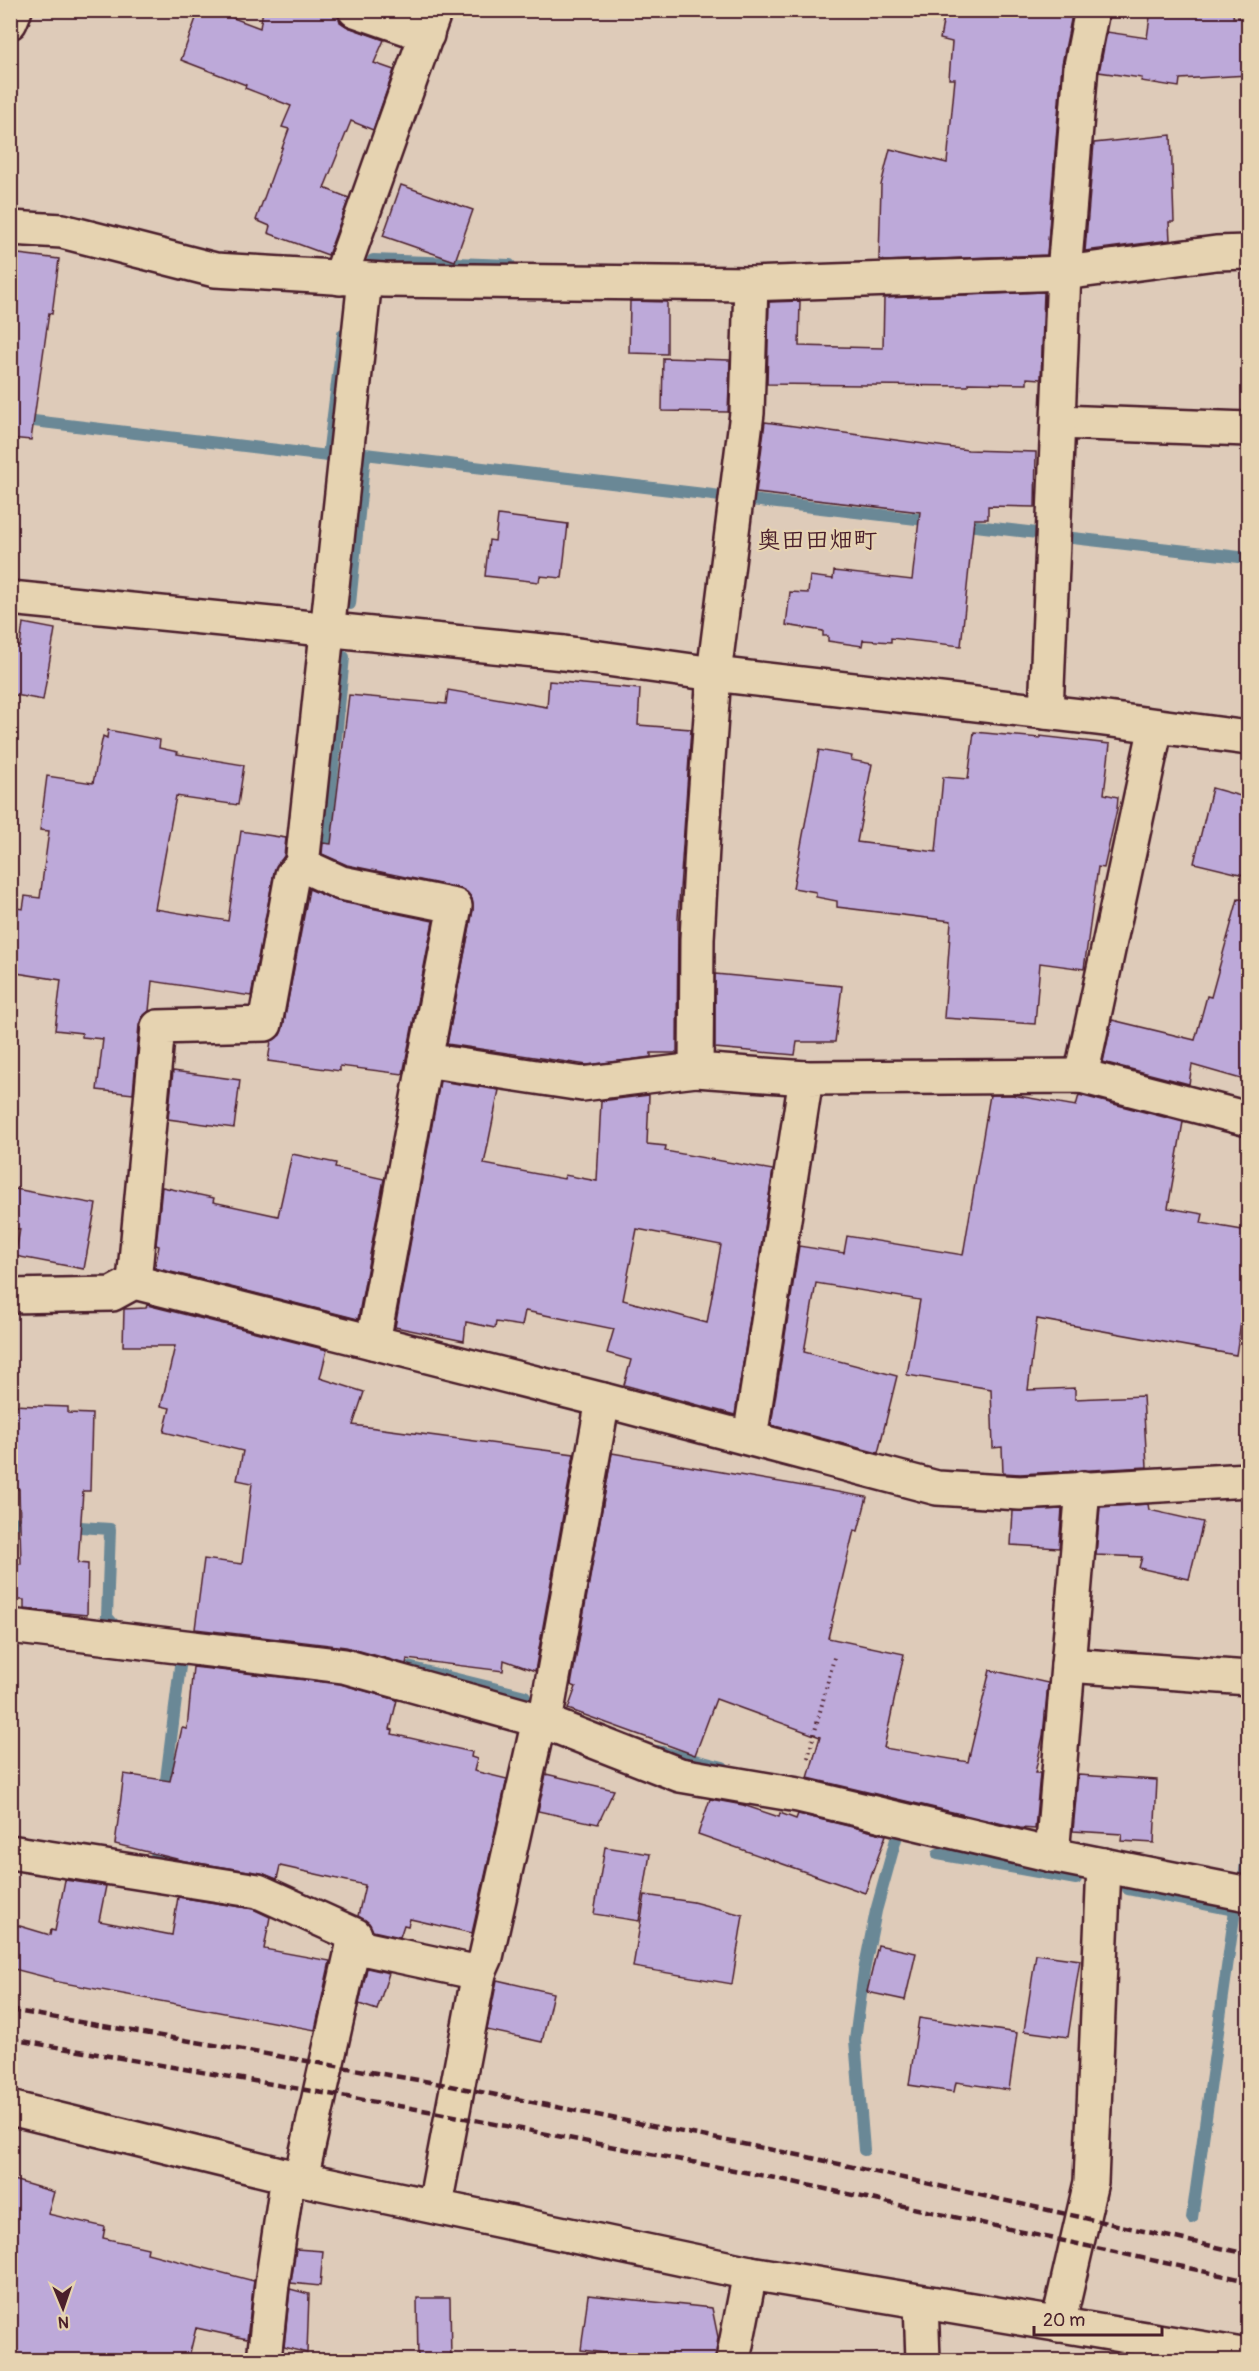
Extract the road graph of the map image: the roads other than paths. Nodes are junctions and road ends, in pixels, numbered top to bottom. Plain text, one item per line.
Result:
1 (15, 10) edge
2 (355, 10) edge
3 (1092, 10) edge
4 (10, 22) edge
5 (431, 23) edge
6 (10, 228) edge
7 (1248, 252) edge
8 (1064, 273) junction
9 (352, 278) junction
10 (751, 284) junction
11 (1058, 422) junction
12 (1248, 429) edge
13 (10, 598) edge
14 (326, 628) junction
15 (714, 674) junction
16 (1046, 712) junction
17 (1156, 726) junction
18 (1248, 738) edge
19 (302, 865) junction
20 (425, 1060) junction
21 (696, 1070) junction
22 (1081, 1076) junction
23 (806, 1078) junction
24 (1248, 1119) edge
25 (134, 1282) junction
26 (10, 1296) edge
27 (373, 1342) junction
28 (603, 1400) junction
29 (750, 1438) junction
30 (1248, 1480) edge
31 (1083, 1488) junction
32 (10, 1626) edge
33 (1068, 1665) junction
34 (1248, 1678) edge
35 (542, 1721) junction
36 (10, 1852) edge
37 (1052, 1855) junction
38 (1104, 1865) junction
39 (1248, 1894) edge
40 (353, 1946) junction
41 (479, 1973) junction
42 (10, 2108) edge
43 (295, 2177) junction
44 (435, 2205) junction
45 (750, 2273) junction
46 (921, 2302) junction
47 (1058, 2325) junction
48 (1248, 2356) edge
49 (264, 2361) edge
50 (734, 2361) edge
51 (923, 2361) edge

1 - 4 street
2 - 5 street
3 - 8 street
5 - 9 street
6 - 9 street
7 - 8 street
8 - 10 street
8 - 11 street
9 - 10 street
9 - 14 street
10 - 15 street
11 - 12 street
11 - 16 street
13 - 14 street
14 - 15 street
14 - 19 street
15 - 16 street
15 - 21 street
16 - 17 street
17 - 18 street
17 - 22 street
19 - 20 street
19 - 25 street
20 - 21 street
20 - 27 street
21 - 23 street
22 - 23 street
22 - 24 street
23 - 29 street
25 - 26 street
25 - 27 street
27 - 28 street
28 - 29 street
28 - 35 street
29 - 31 street
30 - 31 street
31 - 33 street
32 - 35 street
33 - 34 street
33 - 37 street
35 - 37 street
35 - 41 street
36 - 40 street
37 - 38 street
38 - 39 street
38 - 47 street
40 - 41 street
40 - 43 street
41 - 44 street
42 - 43 street
43 - 44 street
43 - 49 street
44 - 45 street
45 - 46 street
45 - 50 street
46 - 47 street
46 - 51 street
47 - 48 street

